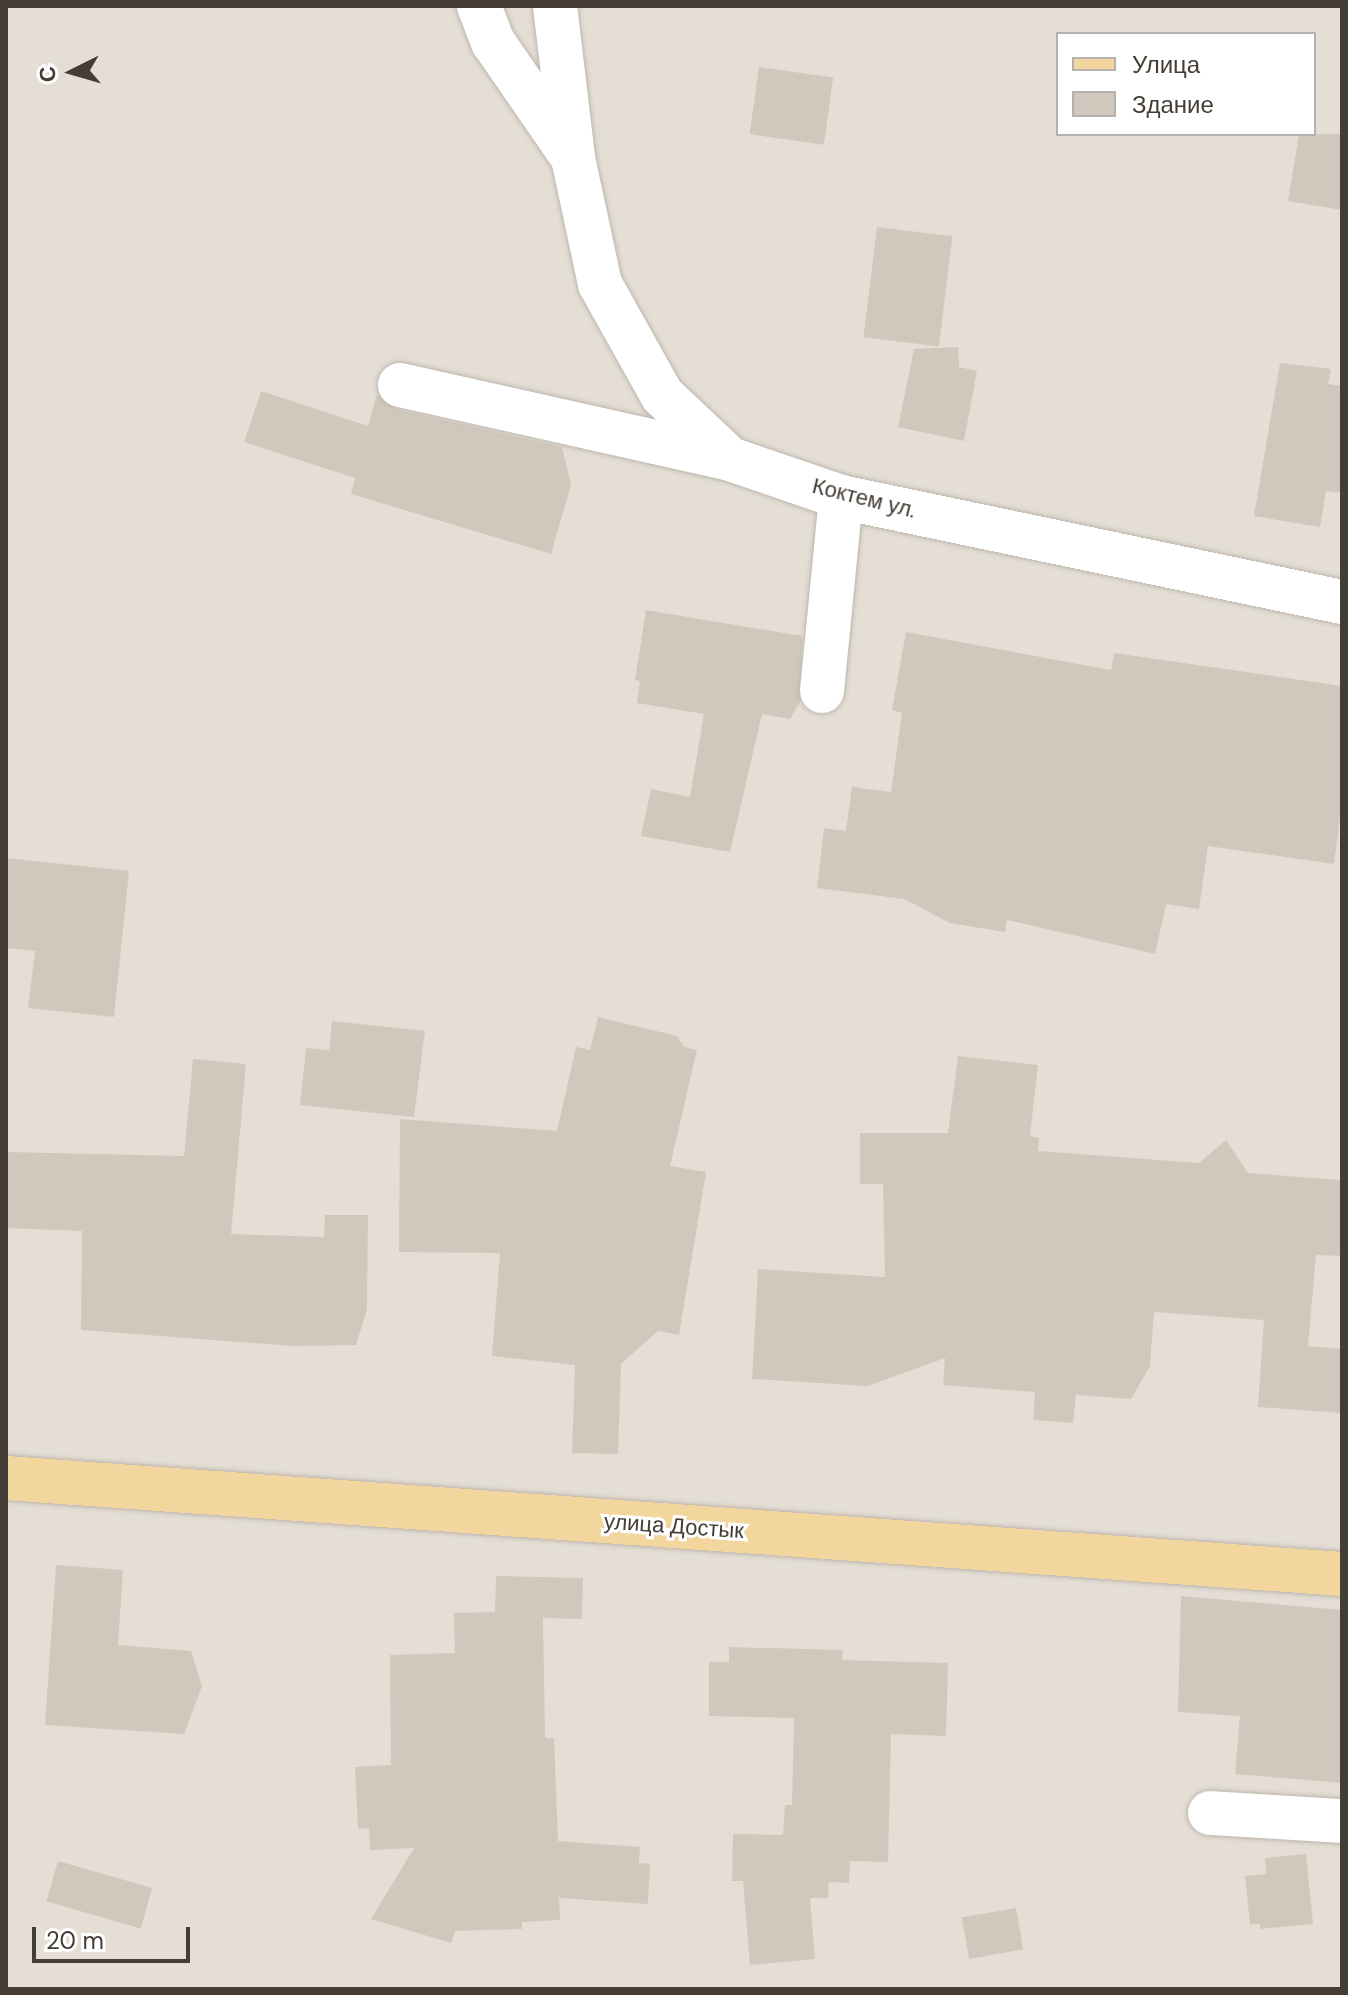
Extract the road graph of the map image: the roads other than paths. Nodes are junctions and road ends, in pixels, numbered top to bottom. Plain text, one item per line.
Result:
1 (479, 6) edge
2 (555, 6) edge
3 (573, 158) junction
4 (400, 385) dead end
5 (730, 459) junction
6 (841, 497) junction
7 (1342, 602) edge
8 (822, 691) dead end
9 (6, 1478) edge
10 (1342, 1574) edge
11 (1210, 1813) dead end
12 (1342, 1821) edge

1 - 3 street, Коктем ул.
2 - 3 street, Коктем ул.
3 - 5 street, Коктем ул.
4 - 5 street
5 - 6 street, Коктем ул.
6 - 7 street, Коктем ул.
6 - 8 street
9 - 10 main road, улица Достык
11 - 12 street

